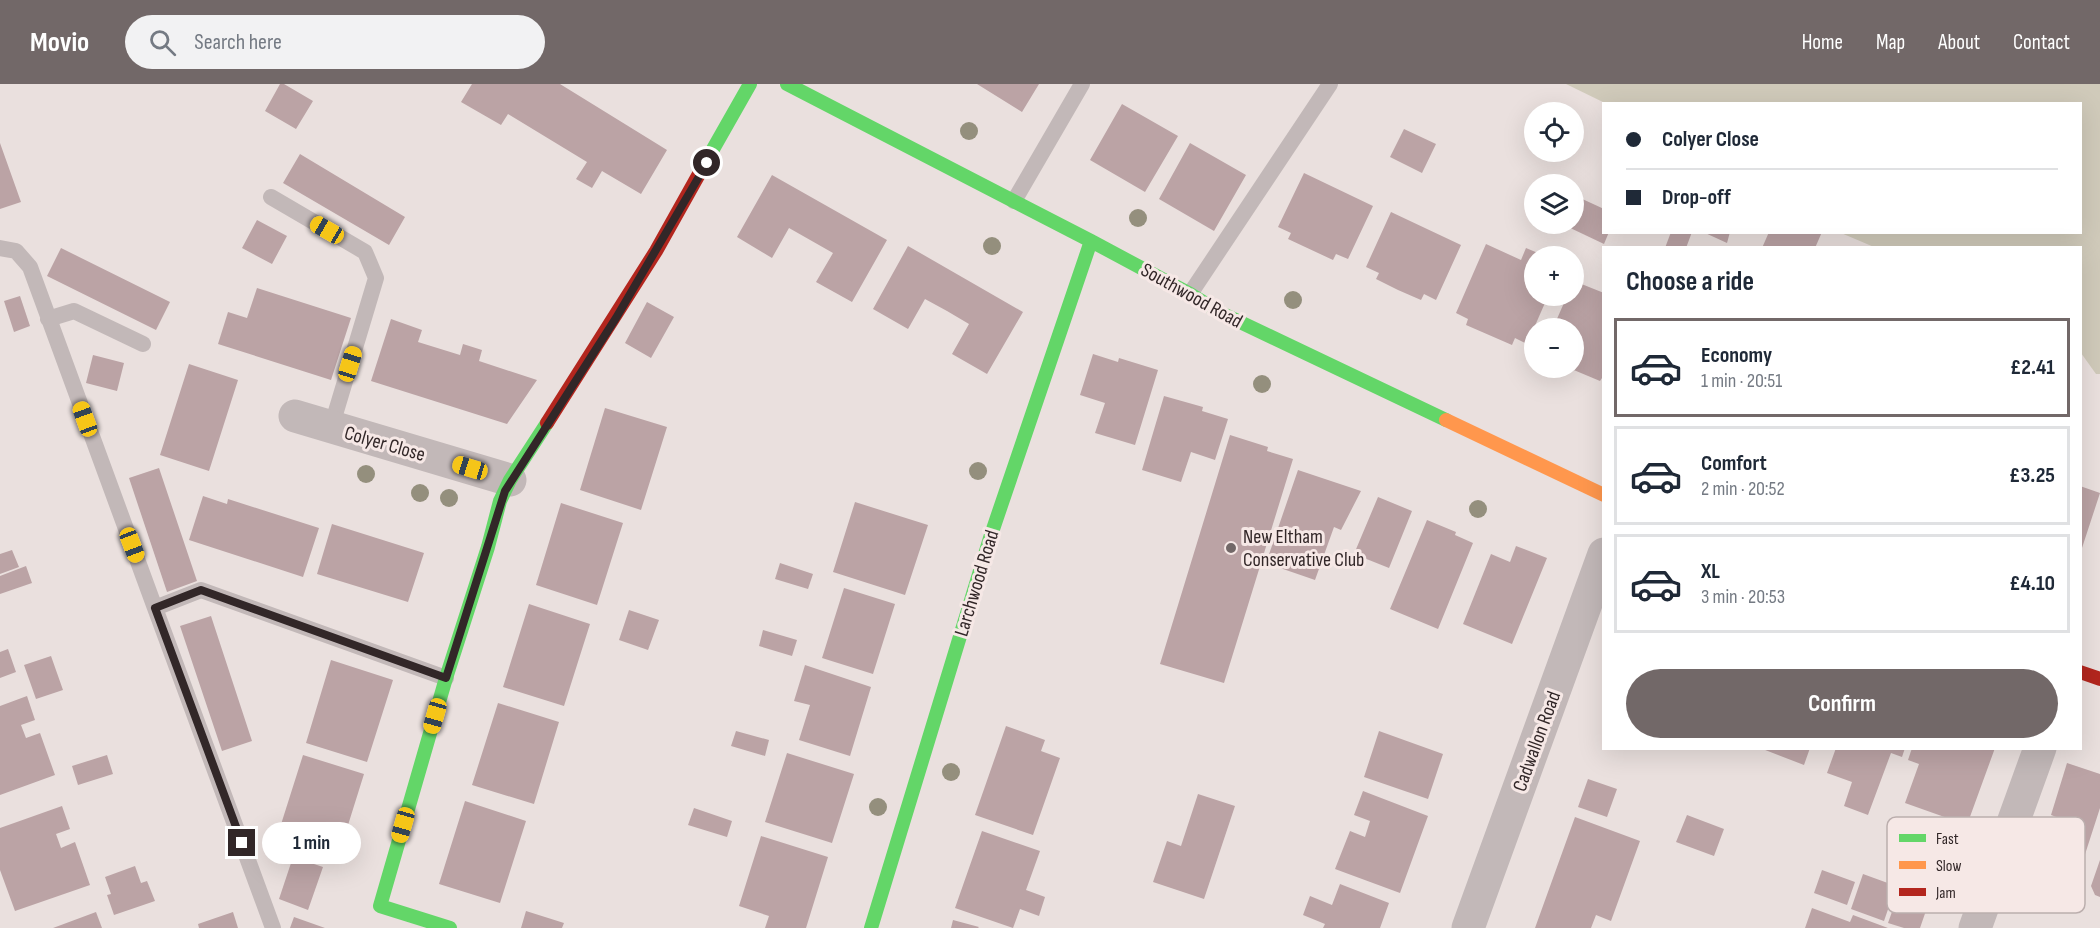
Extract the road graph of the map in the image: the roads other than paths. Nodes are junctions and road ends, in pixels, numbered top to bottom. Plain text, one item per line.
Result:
1 (750, 84) edge
2 (787, 84) edge
3 (1082, 84) edge
4 (1330, 84) edge
5 (271, 197) dead end
6 (1014, 201) junction
7 (1091, 241) junction
8 (0, 248) edge
9 (1190, 294) junction
10 (48, 319) junction
11 (143, 344) dead end
12 (295, 416) dead end
13 (331, 428) junction
14 (510, 480) junction
15 (1602, 494) edge
16 (1602, 560) edge
17 (155, 608) junction
18 (2082, 673) edge
19 (446, 678) junction
20 (2100, 679) edge
21 (2039, 750) edge
22 (2015, 817) edge
23 (1980, 913) edge
24 (273, 928) edge
25 (450, 928) edge
26 (871, 928) edge
27 (1468, 928) edge
28 (1975, 928) edge

1 - 14 street
2 - 6 street, Southwood Road
3 - 6 lane
4 - 9 lane
5 - 13 lane
6 - 7 street, Southwood Road
7 - 9 street, Southwood Road
7 - 26 street, Larchwood Road
8 - 10 lane
9 - 15 street, Southwood Road
10 - 11 lane
10 - 17 lane
12 - 13 street, Colyer Close
13 - 14 street, Colyer Close
14 - 19 street
16 - 27 street, Cadwallon Road
17 - 19 lane
17 - 24 lane
18 - 20 street
19 - 25 street
21 - 22 street
23 - 28 street

